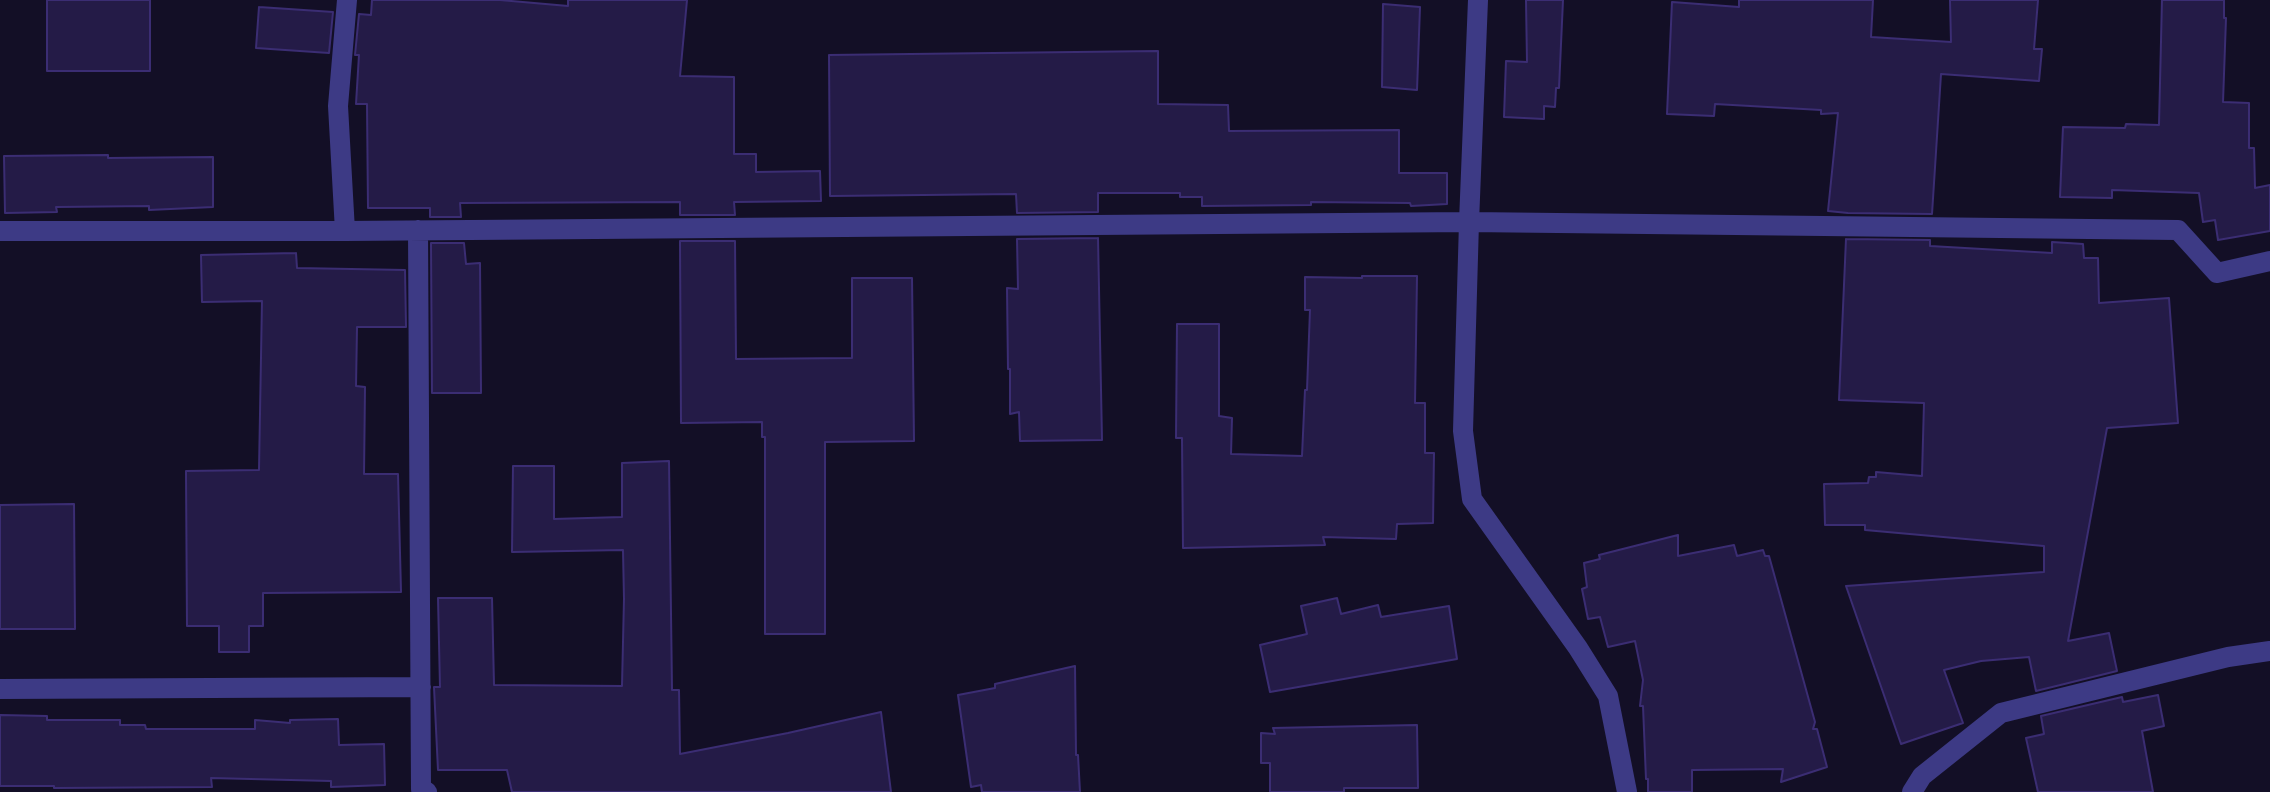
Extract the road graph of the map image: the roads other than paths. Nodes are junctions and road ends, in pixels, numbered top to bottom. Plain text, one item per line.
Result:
1 (347, 0) edge
2 (1478, 0) edge
3 (1469, 222) junction
4 (418, 230) junction
5 (0, 231) edge
6 (345, 231) junction
7 (2270, 261) edge
8 (2270, 651) edge
9 (421, 687) junction
10 (0, 689) edge
11 (427, 792) edge
12 (1627, 792) edge
13 (1912, 792) edge

1 - 6 street
2 - 3 street
3 - 4 street
3 - 7 street
3 - 12 street
4 - 6 street
4 - 9 street
5 - 6 street
8 - 13 street
9 - 10 street
9 - 11 street

